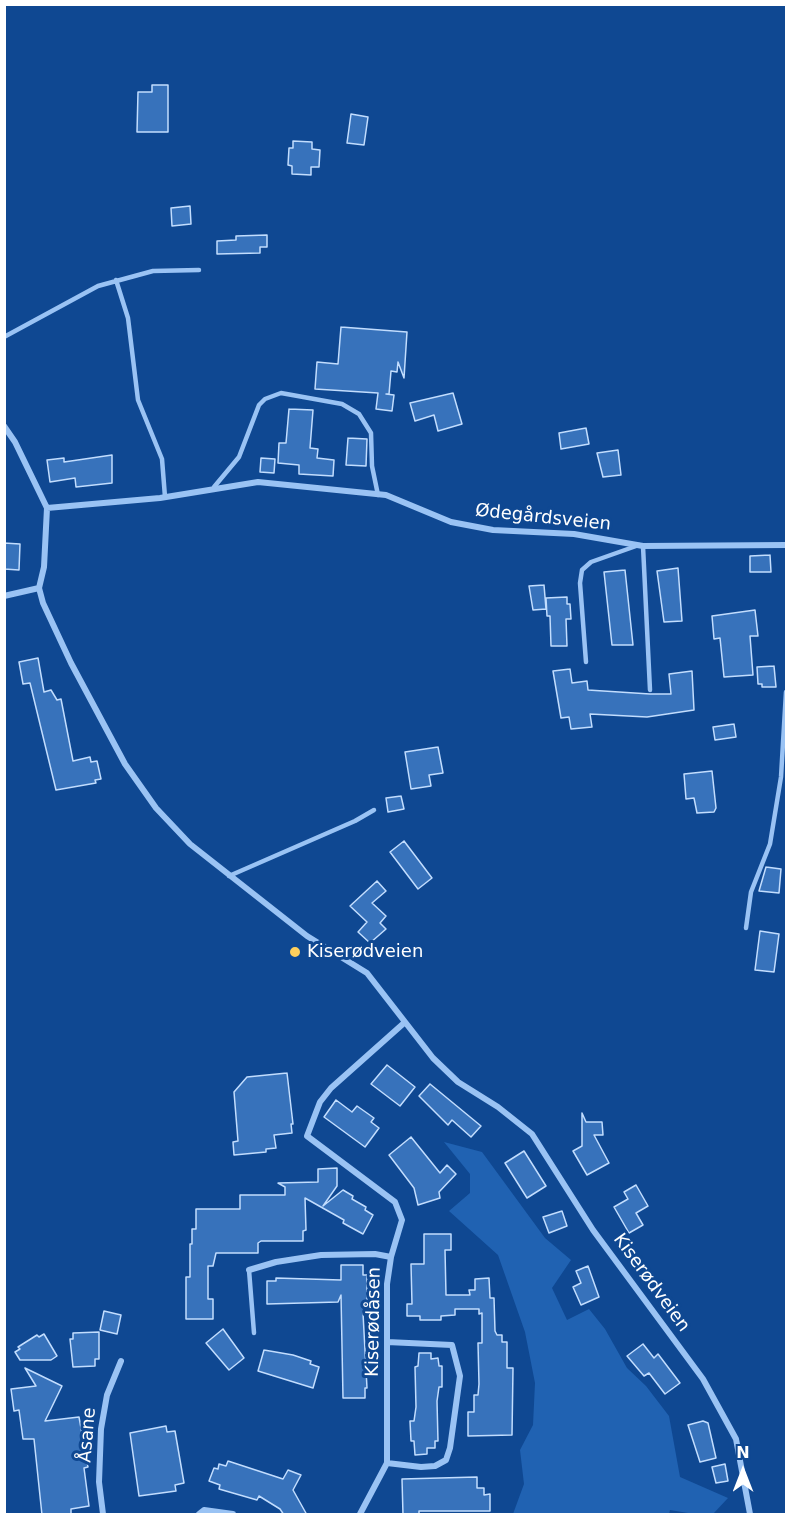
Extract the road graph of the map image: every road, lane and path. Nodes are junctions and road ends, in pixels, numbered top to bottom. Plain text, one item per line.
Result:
1 (199, 270) dead end
2 (116, 280) junction
3 (4, 337) edge
4 (4, 426) edge
5 (214, 487) junction
6 (378, 495) junction
7 (165, 497) junction
8 (47, 508) junction
9 (641, 545) junction
10 (786, 545) edge
11 (39, 588) junction
12 (4, 596) edge
13 (586, 662) dead end
14 (650, 690) dead end
15 (786, 692) edge
16 (374, 810) dead end
17 (229, 876) junction
18 (746, 928) dead end
19 (404, 1023) junction
20 (391, 1257) junction
21 (249, 1270) joint
22 (254, 1333) dead end
23 (387, 1342) junction
24 (121, 1361) dead end
25 (387, 1463) junction
26 (103, 1515) edge
27 (199, 1515) edge
28 (233, 1515) edge
29 (360, 1515) edge
30 (750, 1515) edge

1 - 2 lane
2 - 3 lane
2 - 7 lane
4 - 8 street
5 - 6 street, Ødegårdsveien
5 - 6 lane
5 - 7 street, Ødegårdsveien
6 - 9 street, Ødegårdsveien
7 - 8 street, Ødegårdsveien
8 - 11 street
9 - 10 street, Ødegårdsveien
9 - 13 lane, Ødegårdsveien
9 - 14 lane
11 - 12 street
11 - 17 street, Kiserødveien
15 - 18 lane
16 - 17 lane
17 - 19 street, Kiserødveien
19 - 20 street, Kiserødåsen
19 - 30 street, Kiserødveien
20 - 21 street
20 - 23 street, Kiserødåsen
21 - 22 lane
23 - 25 street, Kiserødåsen
23 - 25 street
24 - 26 street, Åsane
25 - 29 street, Kiserødåsen
27 - 28 street

